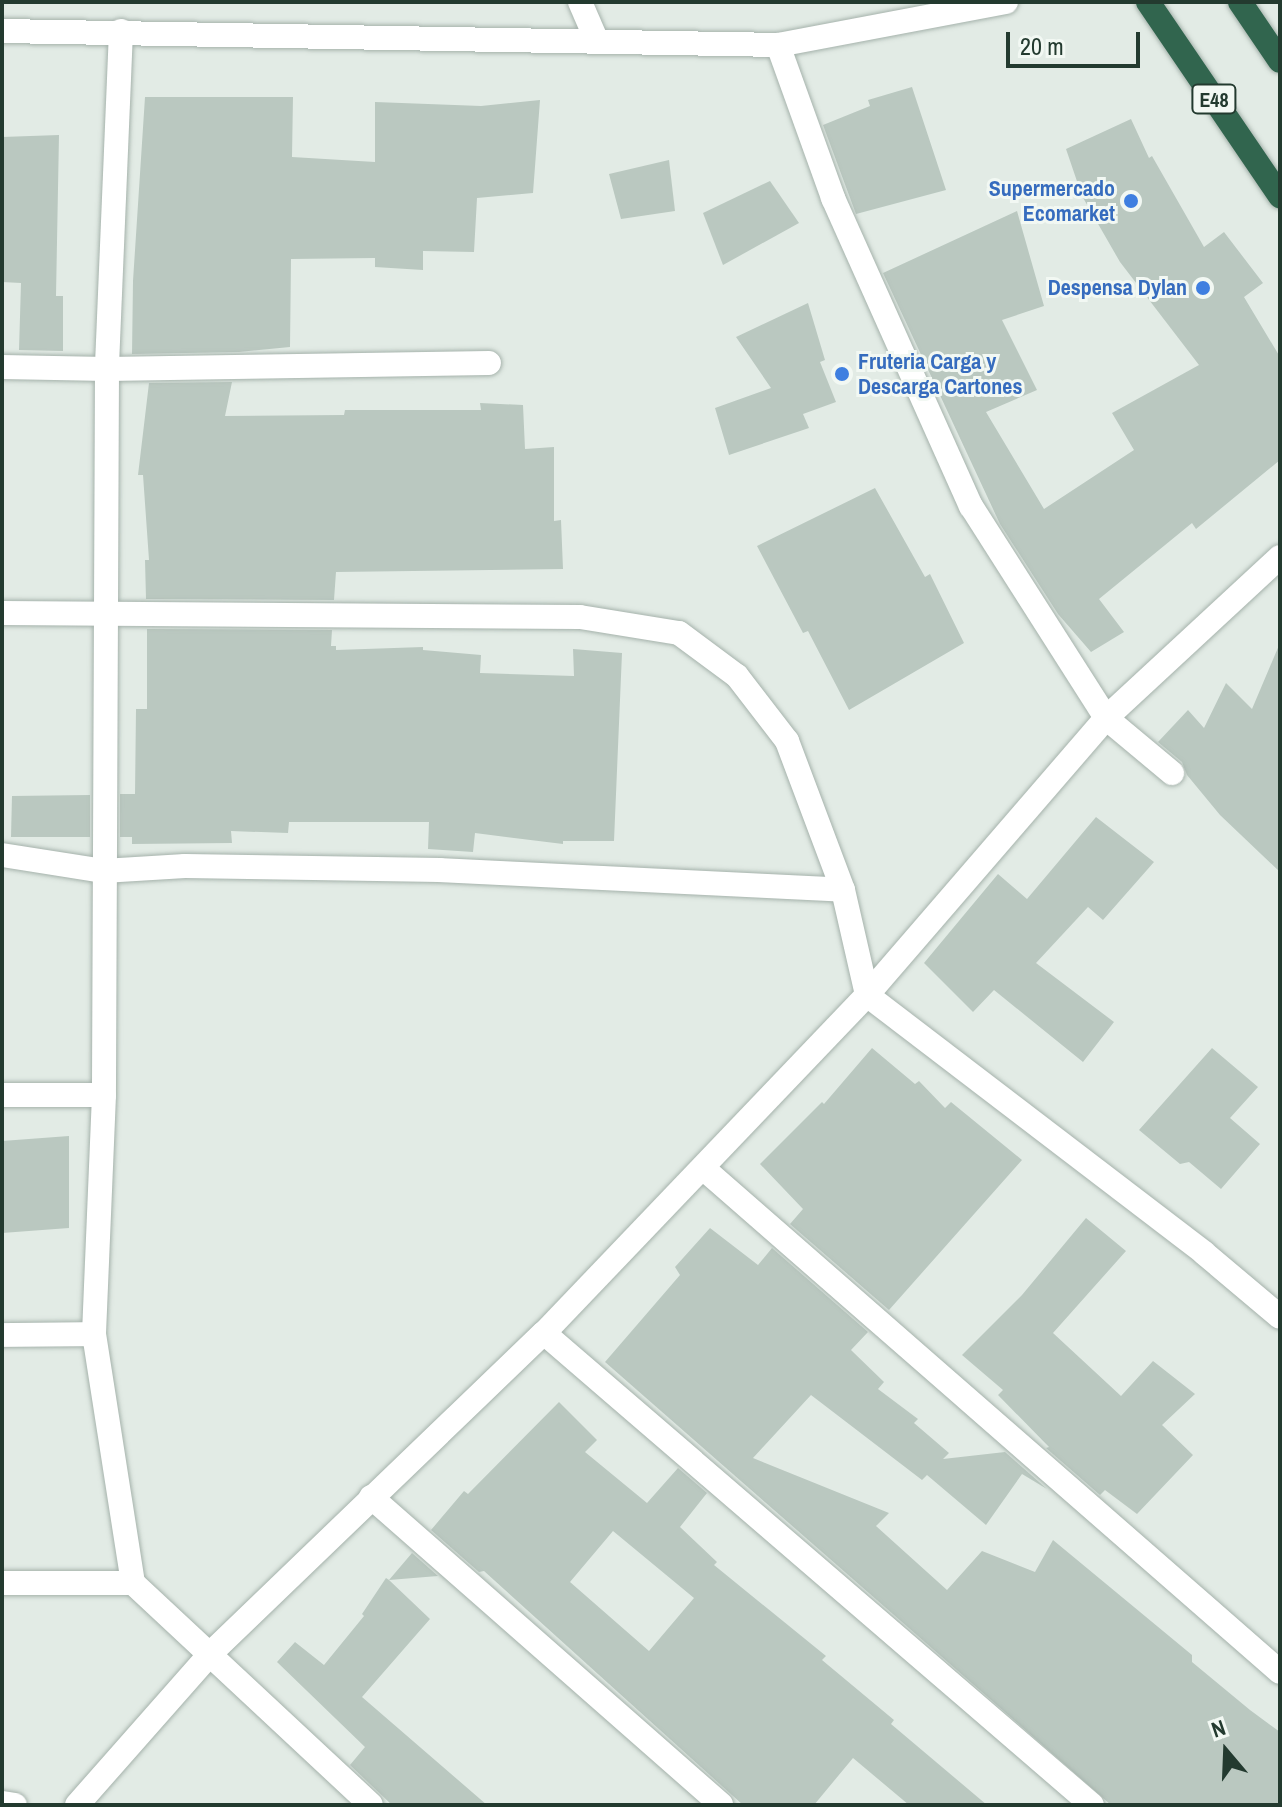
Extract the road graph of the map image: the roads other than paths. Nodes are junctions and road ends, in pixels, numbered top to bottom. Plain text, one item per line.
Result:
1 (580, 2) edge
2 (1006, 2) edge
3 (1148, 2) edge
4 (1240, 2) edge
5 (2, 31) edge
6 (121, 31) junction
7 (596, 39) junction
8 (778, 45) junction
9 (1280, 61) edge
10 (1280, 196) edge
11 (489, 363) dead end
12 (2, 367) edge
13 (107, 369) junction
14 (1280, 557) edge
15 (2, 613) edge
16 (104, 614) junction
17 (1106, 718) junction
18 (1172, 773) dead end
19 (2, 855) edge
20 (103, 871) junction
21 (843, 890) junction
22 (867, 995) junction
23 (2, 1095) edge
24 (104, 1095) junction
25 (703, 1168) junction
26 (1280, 1317) edge
27 (544, 1333) junction
28 (94, 1334) junction
29 (2, 1335) edge
30 (371, 1497) junction
31 (2, 1583) edge
32 (133, 1583) junction
33 (210, 1654) junction
34 (1280, 1672) edge
35 (2, 1803) edge
36 (15, 1805) edge
37 (77, 1805) edge
38 (371, 1805) edge
39 (721, 1805) edge
40 (1092, 1805) edge

1 - 7 street
2 - 8 street
3 - 10 highway, E48
4 - 9 highway
5 - 6 street
6 - 7 street
6 - 13 street
7 - 8 street
8 - 17 street
11 - 13 street
12 - 13 street
13 - 16 street
14 - 17 street
15 - 16 street
16 - 20 street
16 - 21 street
17 - 18 street
17 - 22 street
19 - 20 street
20 - 21 street
20 - 24 street
21 - 22 street
22 - 25 street
22 - 26 street
23 - 24 street
24 - 28 street
25 - 27 street
25 - 34 street
27 - 30 street
27 - 40 street
28 - 29 street
28 - 32 street
30 - 33 street
30 - 39 street
31 - 32 street
32 - 33 street
33 - 37 street
33 - 38 street
35 - 36 street

